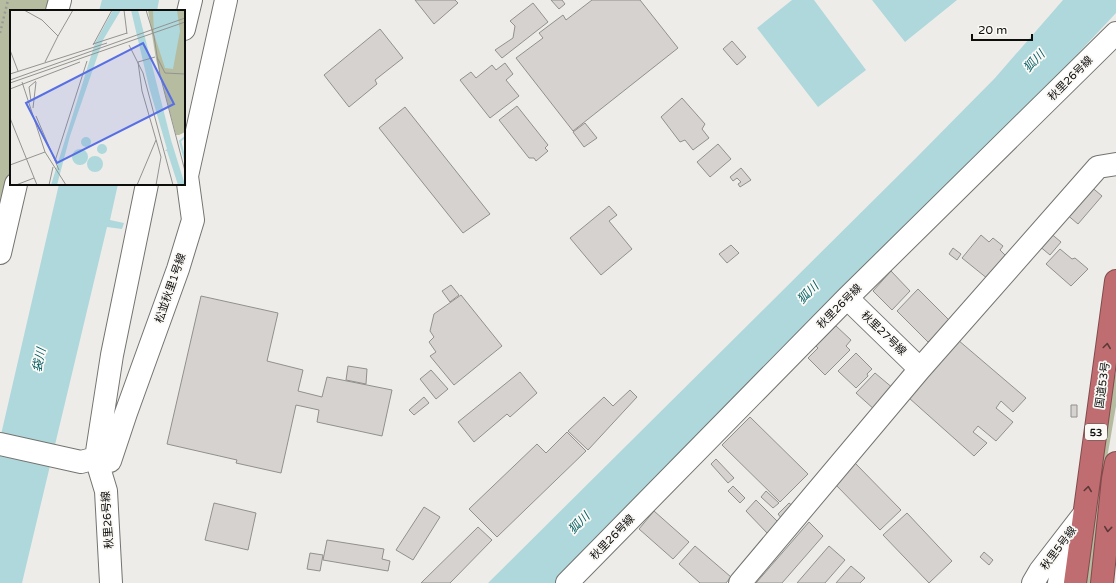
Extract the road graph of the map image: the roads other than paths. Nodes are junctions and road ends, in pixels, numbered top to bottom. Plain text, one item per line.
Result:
1 (60, 0) edge
2 (191, 0) edge
3 (226, 0) edge
4 (57, 10) edge
5 (185, 25) edge
6 (1116, 33) edge
7 (1116, 164) edge
8 (16, 185) edge
9 (147, 185) edge
10 (0, 253) edge
11 (1116, 281) edge
12 (847, 298) junction
13 (920, 369) junction
14 (0, 444) edge
15 (88, 460) junction
16 (1116, 463) edge
17 (1084, 514) junction
18 (1066, 552) dead end
19 (1071, 582) edge
20 (1103, 582) edge
21 (111, 583) edge
22 (567, 583) edge
23 (740, 583) edge
24 (1033, 583) edge

1 - 4 street
2 - 5 street
3 - 15 street, 松並秋里1号線
6 - 12 street, 秋里26号線
7 - 13 street
8 - 10 street
9 - 15 street
17 -> 11 highway, 国道53号 / 53
12 - 13 street, 秋里27号線
12 - 22 street, 秋里26号線
13 - 23 street
14 - 15 street, 松並秋里1号線
15 - 21 street, 秋里26号線
16 -> 20 highway
17 - 19 highway, 国道53号 / 53
17 - 24 street, 秋里5号線
18 - 19 street

